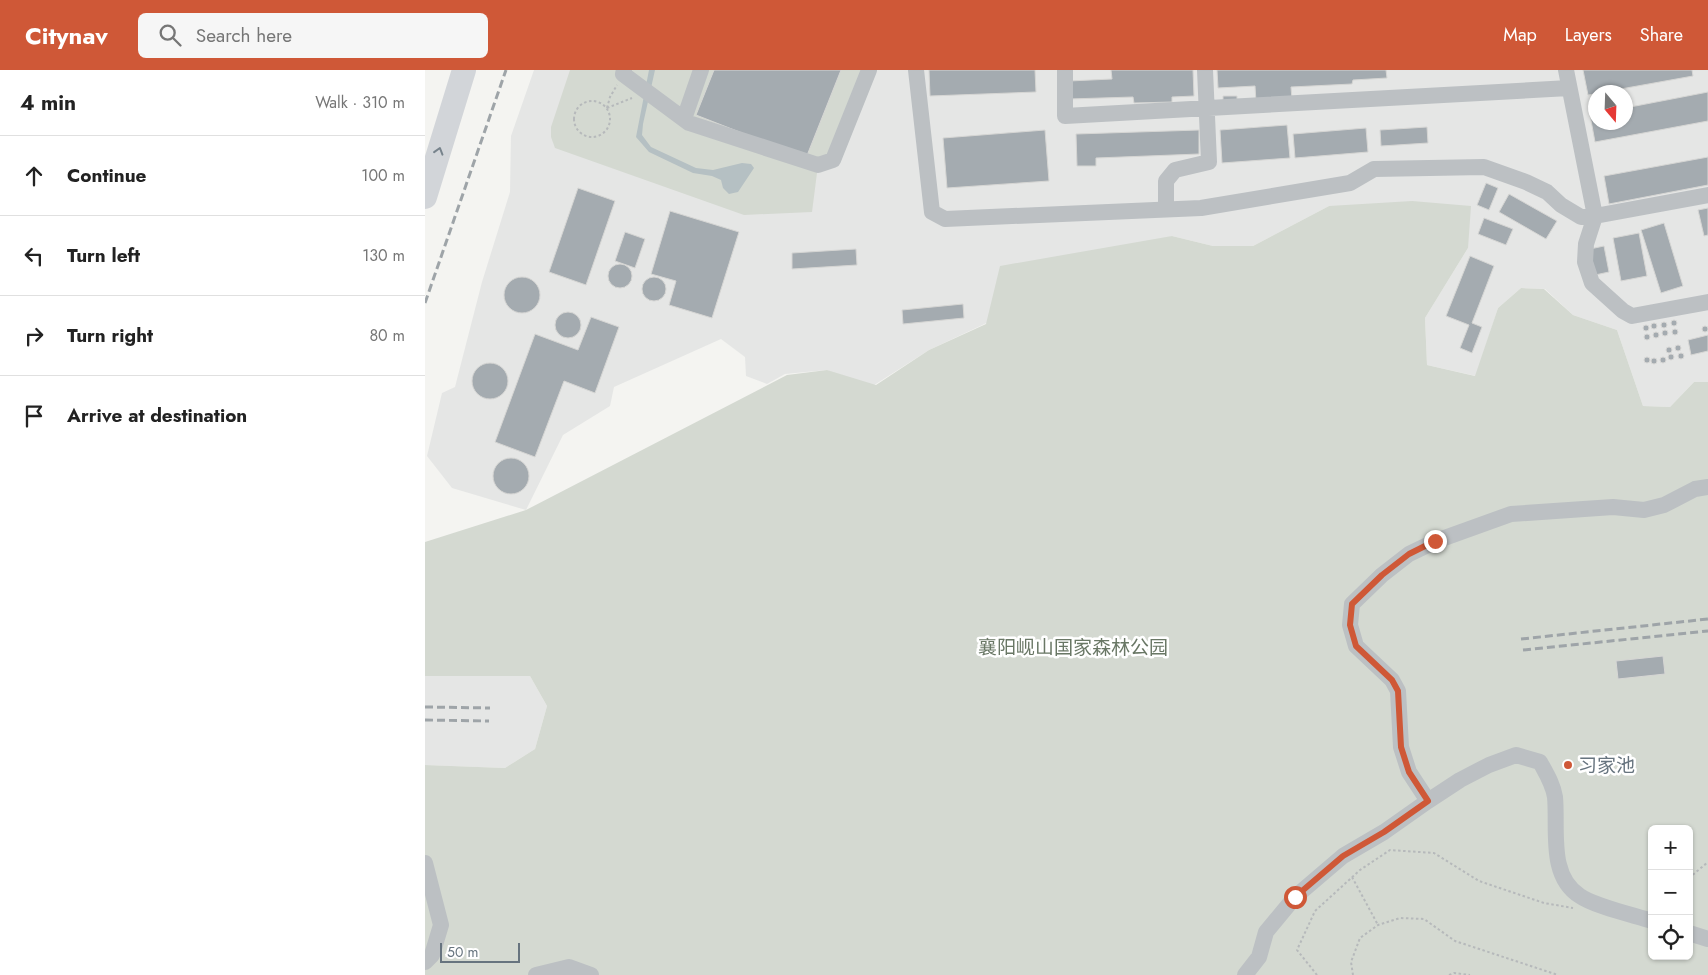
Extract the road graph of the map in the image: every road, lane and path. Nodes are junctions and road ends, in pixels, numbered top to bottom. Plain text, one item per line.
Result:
1 (447, 70) edge
2 (464, 70) edge
3 (701, 70) edge
4 (869, 70) edge
5 (916, 70) edge
6 (1065, 70) edge
7 (1205, 70) edge
8 (1566, 70) edge
9 (623, 72) edge
10 (1569, 88) junction
11 (648, 93) junction
12 (607, 108) junction
13 (1207, 108) junction
14 (684, 119) junction
15 (425, 143) edge
16 (1708, 195) edge
17 (425, 197) edge
18 (1165, 209) junction
19 (1595, 216) junction
20 (1708, 302) edge
21 (1708, 487) edge
22 (1428, 801) junction
23 (1708, 862) edge
24 (425, 863) edge
25 (1693, 875) edge
26 (1353, 877) junction
27 (1573, 908) dead end
28 (1648, 920) edge
29 (1378, 925) junction
30 (1693, 934) edge
31 (1708, 939) edge
32 (425, 962) edge
33 (536, 975) edge
34 (591, 975) edge
35 (1245, 975) edge
36 (1317, 975) edge
37 (1353, 975) edge
38 (1449, 975) edge
39 (1470, 975) edge
40 (1558, 975) edge

1 - 15 highway
17 -> 2 highway
3 - 14 street
4 - 14 street
5 - 18 street
6 - 13 street
7 - 13 street
8 - 10 street
9 - 11 street
9 - 12 path
10 - 13 street
10 - 19 street
11 - 12 path
11 - 14 street
12 - 12 path
13 - 18 street
16 - 19 street
18 - 19 street
19 - 20 street
21 - 22 street
22 - 28 street
22 - 35 street
23 - 25 path
24 - 32 street
26 - 27 path
26 - 29 path
26 - 36 path
29 - 37 path
29 - 40 path
30 - 31 street
33 - 34 street
38 - 39 path

